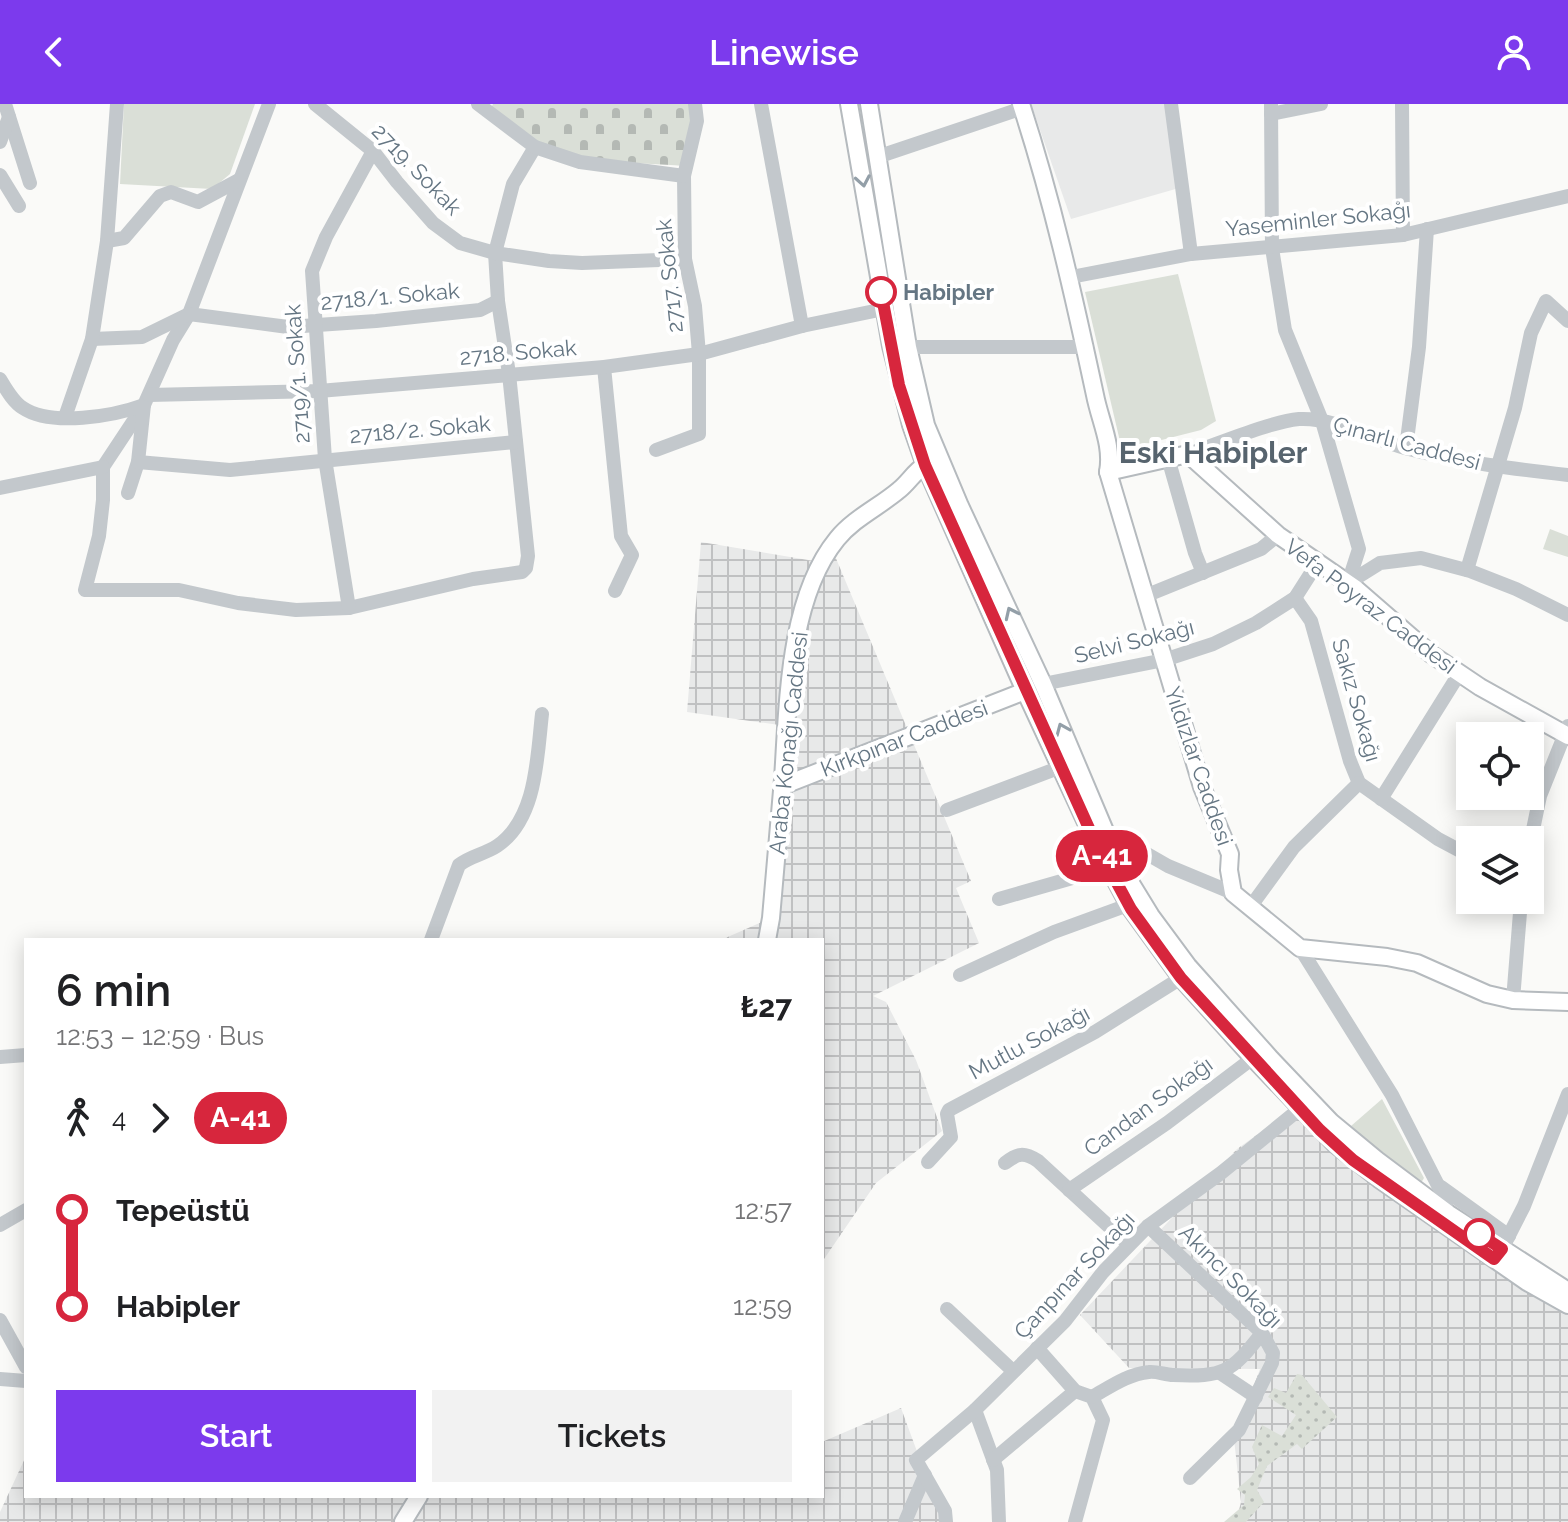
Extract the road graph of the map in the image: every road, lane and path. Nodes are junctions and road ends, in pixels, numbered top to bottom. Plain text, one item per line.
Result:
1 (117, 104) edge
2 (269, 104) edge
3 (315, 104) edge
4 (695, 104) edge
5 (761, 104) edge
6 (849, 104) edge
7 (869, 104) edge
8 (1171, 104) edge
9 (1321, 104) edge
10 (1402, 104) edge
11 (479, 105) edge
12 (1022, 106) edge
13 (1271, 109) edge
14 (7, 111) edge
15 (0, 142) edge
16 (535, 147) junction
17 (373, 151) junction
18 (877, 157) junction
19 (0, 175) edge
20 (684, 176) junction
21 (239, 180) junction
22 (30, 183) dead end
23 (1568, 196) edge
24 (19, 206) dead end
25 (1427, 229) junction
26 (1403, 235) junction
27 (107, 241) junction
28 (1272, 248) junction
29 (495, 253) junction
30 (1191, 254) junction
31 (685, 259) junction
32 (1071, 277) junction
33 (498, 301) junction
34 (884, 309) junction
35 (189, 314) junction
36 (1568, 321) edge
37 (314, 325) junction
38 (802, 326) junction
39 (92, 339) junction
40 (908, 347) junction
41 (1086, 347) junction
42 (699, 354) junction
43 (604, 367) junction
44 (509, 374) junction
45 (0, 379) edge
46 (319, 391) junction
47 (147, 400) junction
48 (65, 417) junction
49 (1322, 421) junction
50 (516, 442) junction
51 (1406, 448) junction
52 (656, 450) dead end
53 (1188, 454) junction
54 (1168, 458) junction
55 (325, 459) junction
56 (138, 462) junction
57 (925, 465) junction
58 (103, 467) junction
59 (1499, 467) junction
60 (1108, 472) junction
61 (1568, 475) edge
62 (940, 476) junction
63 (0, 488) edge
64 (901, 489) junction
65 (128, 493) dead end
66 (1278, 535) junction
67 (1318, 562) junction
68 (1467, 570) junction
69 (1203, 573) junction
70 (1348, 583) junction
71 (615, 591) dead end
72 (1145, 596) junction
73 (1295, 598) junction
74 (349, 608) junction
75 (1568, 615) edge
76 (1164, 660) junction
77 (1459, 674) junction
78 (1043, 684) junction
79 (1025, 691) junction
80 (542, 714) dead end
81 (1567, 733) edge
82 (1061, 767) junction
83 (1359, 783) junction
84 (782, 786) junction
85 (1381, 799) junction
86 (947, 810) dead end
87 (1534, 826) edge
88 (1099, 834) junction
89 (1456, 849) edge
90 (1107, 868) junction
91 (1233, 893) junction
92 (999, 899) dead end
93 (1128, 905) junction
94 (1251, 906) junction
95 (1520, 914) edge
96 (432, 938) edge
97 (763, 938) edge
98 (1300, 948) junction
99 (960, 975) dead end
100 (1181, 978) junction
101 (1513, 1000) junction
102 (1568, 1002) edge
103 (24, 1055) edge
104 (0, 1057) edge
105 (1253, 1058) junction
106 (1568, 1094) edge
107 (1305, 1104) junction
108 (928, 1162) dead end
109 (1005, 1163) dead end
110 (1438, 1184) junction
111 (1069, 1190) junction
112 (24, 1211) edge
113 (1441, 1215) junction
114 (0, 1225) edge
115 (1148, 1226) junction
116 (1128, 1244) junction
117 (1501, 1248) junction
118 (1568, 1291) edge
119 (1568, 1305) edge
120 (947, 1309) dead end
121 (0, 1320) edge
122 (1262, 1333) junction
123 (1037, 1348) junction
124 (24, 1363) edge
125 (1013, 1371) junction
126 (1220, 1373) junction
127 (0, 1379) edge
128 (24, 1381) edge
129 (1075, 1391) junction
130 (1092, 1397) junction
131 (1256, 1397) junction
132 (975, 1410) junction
133 (993, 1460) junction
134 (925, 1475) junction
135 (1190, 1478) dead end
136 (418, 1498) edge
137 (403, 1522) edge
138 (905, 1522) edge
139 (946, 1522) edge
140 (999, 1522) edge
141 (1075, 1522) edge

1 - 27 street
2 - 21 street
3 - 17 street, 2719. Sokak
4 - 20 street, 2717. Sokak
5 - 38 street
6 -> 34 main road
7 - 18 main road
8 - 30 street
9 - 13 street
10 - 26 street
11 - 16 street
12 - 18 street
12 - 32 main road
13 - 28 street
14 - 15 street
14 - 22 street
16 - 20 street
16 - 29 street
17 - 29 street, 2719. Sokak
17 - 37 street, 2719/1. Sokak
18 - 40 main road
19 - 24 street
20 - 31 street, 2717. Sokak
21 - 27 street
21 - 35 street
23 - 25 street, Yaseminler Sokağı
25 - 26 street, Yaseminler Sokağı
25 - 51 street
26 - 28 street, Yaseminler Sokağı
27 - 39 street
28 - 30 street, Yaseminler Sokağı
28 - 49 street
29 - 31 street, 2719. Sokak
29 - 33 street
30 - 32 street, Yaseminler Sokağı
31 - 42 street, 2717. Sokak
32 - 41 main road
33 - 37 street, 2718/1. Sokak
33 - 44 street
34 - 38 street, 2718. Sokak
34 - 57 main road
35 - 37 street, 2718/1. Sokak
35 - 39 street
35 - 47 street
36 - 59 street
37 - 46 street, 2719/1. Sokak
38 - 42 street, 2718. Sokak
39 - 48 street
40 - 41 street
40 - 62 main road
41 - 60 main road, Yıldızlar Caddesi
42 - 43 street, 2718. Sokak
42 - 52 street, 2717. Sokak
43 - 44 street, 2718. Sokak
43 - 71 street
44 - 46 street, 2718. Sokak
44 - 50 street
45 - 48 street, 2718. Sokak
46 - 47 street, 2718. Sokak
46 - 55 street, 2719/1. Sokak
47 - 48 street, 2718. Sokak
47 - 56 street
47 - 58 street
49 - 51 street, Çınarlı Caddesi
49 - 53 street, Çınarlı Caddesi
49 - 70 street
50 - 55 street, 2718/2. Sokak
50 - 74 street
51 - 59 street, Çınarlı Caddesi
53 - 54 main road, Çınarlı Caddesi
53 - 66 main road, Vefa Poyraz Caddesi
54 - 60 main road, Çınarlı Caddesi
54 - 69 street
55 - 56 street, 2718/2. Sokak
55 - 74 street, 2719/1. Sokak
56 - 65 street
57 - 62 main road
57 - 64 main road
58 - 63 street
58 - 74 street
59 - 61 street, Çınarlı Caddesi
59 - 68 street
60 - 72 main road, Yıldızlar Caddesi
62 - 64 main road
78 -> 62 main road
62 - 79 main road
64 - 84 main road, Araba Konağı Caddesi
66 - 67 main road, Vefa Poyraz Caddesi
66 - 69 street
67 - 70 main road, Vefa Poyraz Caddesi
67 - 73 street, Selvi Sokağı
68 - 70 street
68 - 75 street
69 - 72 street
70 - 77 main road, Vefa Poyraz Caddesi
72 - 76 main road, Yıldızlar Caddesi
73 - 76 street, Selvi Sokağı
73 - 83 street, Sakız Sokağı
76 - 78 street, Selvi Sokağı
76 - 91 main road, Yıldızlar Caddesi
77 - 81 main road, Vefa Poyraz Caddesi
77 - 85 street
78 - 79 street, Selvi Sokağı
88 -> 78 main road
79 - 82 main road
79 - 84 main road, Kırkpınar Caddesi
80 - 96 street
81 - 87 street
82 - 86 street
82 - 88 main road
83 - 85 street, Sakız Sokağı
83 - 94 street
84 - 97 main road, Araba Konağı Caddesi
85 - 89 street, Sakız Sokağı
88 - 90 main road
88 - 91 street
88 - 107 main road
90 - 92 street
90 - 93 main road
91 - 94 main road
93 - 99 street
93 - 100 main road
94 - 98 main road
95 - 101 street
98 - 101 main road
98 - 110 street
100 - 105 main road
100 - 108 street, Mutlu Sokağı
101 - 102 main road
103 - 104 street
105 - 107 main road
105 - 111 street, Candan Sokağı
106 - 117 street
107 - 113 main road
107 - 115 street, Çanpınar Sokağı
109 - 111 street
110 - 113 street
110 - 117 street
111 - 116 street
112 - 114 street
113 - 117 main road
115 - 116 street, Çanpınar Sokağı
115 - 122 street, Akıncı Sokağı
116 - 123 street, Çanpınar Sokağı
117 - 118 main road
117 - 119 main road
120 - 125 street
121 - 124 street
122 - 126 street
122 - 131 street, Akıncı Sokağı
123 - 125 street, Çanpınar Sokağı
123 - 129 street
125 - 132 street, Çanpınar Sokağı
126 - 130 street
126 - 131 street
127 - 128 street
129 - 130 street
129 - 133 street
130 - 141 street
131 - 135 street, Akıncı Sokağı
132 - 133 street
132 - 134 street, Çanpınar Sokağı
133 - 140 street
134 - 138 street
134 - 139 street
136 - 137 main road

